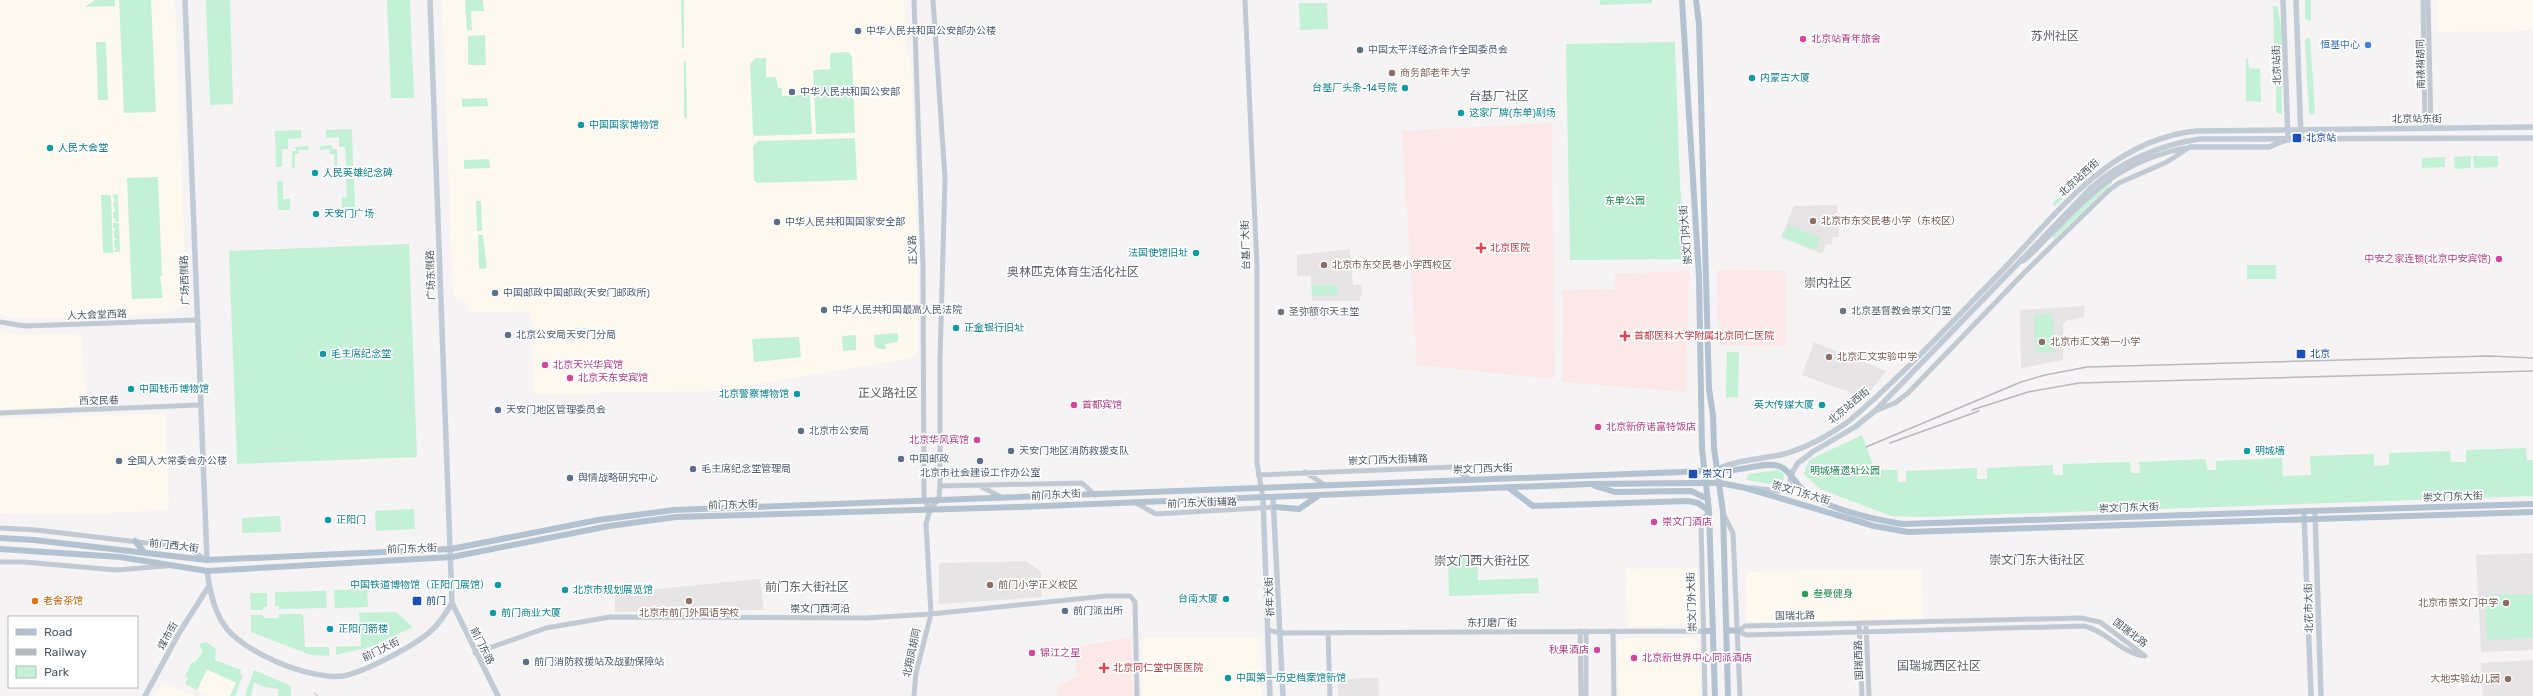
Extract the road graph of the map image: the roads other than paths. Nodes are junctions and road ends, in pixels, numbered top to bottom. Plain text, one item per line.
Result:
1 (185, 0) edge
2 (430, 0) edge
3 (914, 0) edge
4 (933, 0) edge
5 (1245, 0) edge
6 (1682, 0) edge
7 (1696, 0) edge
8 (2283, 0) edge
9 (2296, 0) edge
10 (2423, 0) edge
11 (2428, 0) edge
12 (2533, 127) edge
13 (2428, 128) junction
14 (2288, 129) junction
15 (2300, 129) junction
16 (2533, 138) edge
17 (2301, 139) junction
18 (2288, 140) junction
19 (2190, 147) junction
20 (2014, 268) junction
21 (196, 320) junction
22 (0, 322) edge
23 (199, 405) junction
24 (1876, 411) junction
25 (0, 413) edge
26 (1705, 469) junction
27 (1717, 469) junction
28 (1304, 472) junction
29 (1258, 474) junction
30 (1792, 478) junction
31 (1469, 479) junction
32 (1707, 483) junction
33 (1720, 483) junction
34 (1590, 484) junction
35 (1326, 485) junction
36 (940, 486) junction
37 (981, 486) junction
38 (1261, 488) junction
39 (1509, 488) junction
40 (1746, 488) junction
41 (1095, 494) junction
42 (1319, 496) junction
43 (1273, 497) junction
44 (1002, 498) junction
45 (1263, 498) junction
46 (939, 499) junction
47 (1708, 499) junction
48 (924, 500) junction
49 (1133, 502) junction
50 (2533, 504) edge
51 (1275, 507) junction
52 (1264, 508) junction
53 (930, 509) junction
54 (1709, 511) junction
55 (1722, 512) junction
56 (2315, 512) junction
57 (2533, 512) edge
58 (2304, 513) junction
59 (2316, 519) junction
60 (2305, 520) junction
61 (0, 528) edge
62 (1, 537) edge
63 (135, 541) junction
64 (0, 549) edge
65 (451, 549) junction
66 (145, 553) junction
67 (452, 557) junction
68 (207, 560) junction
69 (0, 562) edge
70 (176, 565) junction
71 (207, 571) junction
72 (209, 586) junction
73 (452, 603) junction
74 (931, 614) junction
75 (1859, 623) junction
76 (1866, 623) junction
77 (1268, 630) junction
78 (1726, 630) junction
79 (1738, 630) junction
80 (1613, 631) junction
81 (1704, 631) junction
82 (1713, 631) junction
83 (1583, 632) junction
84 (1860, 632) junction
85 (1867, 632) junction
86 (1328, 633) junction
87 (1280, 634) junction
88 (475, 653) junction
89 (144, 696) edge
90 (498, 696) edge
91 (914, 696) edge
92 (1137, 696) edge
93 (1270, 696) edge
94 (1283, 696) edge
95 (1330, 696) edge
96 (1581, 696) edge
97 (1586, 696) edge
98 (1614, 696) edge
99 (1705, 696) edge
100 (1715, 696) edge
101 (1728, 696) edge
102 (1740, 696) edge
103 (1862, 696) edge
104 (1869, 696) edge
105 (2311, 696) edge
106 (2321, 696) edge

1 - 21 main road, 广场西侧路
2 - 65 main road, 广场东侧路
3 - 48 street, 正义路
4 - 36 street
5 - 29 street, 台基厂大街
6 - 26 main road, 崇文门内大街
7 - 27 main road, 崇文门内大街
8 - 14 main road, 北京站街
9 - 15 main road
10 - 13 street, 南裱褙胡同
11 - 13 street, 南裱褙胡同
12 - 13 main road, 北京站东街
13 - 15 main road, 北京站东街
14 - 15 main road, 北京站东街
14 - 18 main road, 北京站街
14 - 27 main road, 北京站西街
15 - 17 main road
16 - 17 main road, 北京站东街
17 - 18 main road, 北京站东街
18 - 19 main road, 北京站西街
18 - 20 main road, 北京站西街
19 - 20 street, 北京站西街
19 - 24 street
20 - 24 main road, 北京站西街
21 - 22 street, 人大会堂西路
21 - 23 main road, 广场西侧路
23 - 25 street, 西交民巷
23 - 68 main road, 广场西侧路
24 - 30 main road, 北京站西街
26 - 27 main road, 崇文门西大街
26 - 31 main road, 崇文门西大街
26 - 32 main road, 崇文门外大街
27 - 30 main road
27 - 33 main road
28 - 29 street, 崇文门西大街辅路
28 - 31 street, 崇文门西大街辅路
28 - 35 street
29 - 38 street, 台基厂大街
30 - 40 main road, 崇文门东大街
30 - 58 main road, 崇文门东大街
31 - 35 main road, 崇文门西大街
32 - 33 main road, 崇文门东大街
32 - 34 main road, 崇文门西大街
32 - 47 main road, 崇文门外大街
33 - 40 main road, 崇文门东大街
33 - 55 main road
34 - 39 main road, 崇文门西大街
34 - 47 main road
35 - 38 main road, 崇文门西大街
36 - 37 street
36 - 46 street
37 - 41 street
37 - 44 street
38 - 41 main road, 前门东大街
38 - 43 street
38 - 45 street, 台基厂大街
39 - 42 main road, 崇文门西大街
39 - 54 main road
40 - 60 main road, 崇文门东大街
41 - 44 main road, 前门东大街
42 - 43 main road, 崇文门西大街
42 - 51 main road
43 - 45 main road, 崇文门西大街
43 - 51 main road, 祈年大街
44 - 46 main road, 前门东大街
45 - 49 main road, 前门东大街
45 - 52 main road, 祈年大街
46 - 48 main road, 前门东大街
46 - 53 street
47 - 54 main road, 崇文门外大街
48 - 53 street
48 - 65 main road, 前门东大街
49 - 52 street, 前门东大街辅路
49 - 53 main road, 前门东大街
50 - 56 main road, 崇文门东大街
51 - 52 street, 前门东大街辅路
51 - 87 main road, 祈年大街
52 - 77 main road, 祈年大街
53 - 67 main road, 前门东大街
53 - 74 street, 北翔凤胡同
54 - 81 street, 崇文门外大街
54 - 82 main road, 崇文门外大街
55 - 78 main road
55 - 79 street
56 - 58 main road, 崇文门东大街
56 - 59 main road, 北花市大街
57 - 59 main road, 崇文门东大街
58 - 60 main road, 北花市大街
59 - 60 main road, 崇文门东大街
59 - 106 main road, 北花市大街
60 - 105 main road, 北花市大街
61 - 63 street, 前门西大街
62 - 66 main road, 前门西大街
63 - 66 main road
63 - 68 street, 前门西大街
64 - 70 main road, 前门西大街
65 - 67 main road, 广场东侧路
65 - 68 main road, 前门东大街
66 - 68 main road, 前门西大街
67 - 71 main road, 前门东大街
67 - 73 main road, 广场东侧路
68 - 71 main road
69 - 70 street, 前门西大街
70 - 71 main road, 前门西大街
71 - 72 main road
72 - 73 main road, 前门大街
72 - 89 main road, 煤市街
73 - 88 main road, 前门东路
74 - 88 street, 崇文门西河沿
74 - 91 street, 北翔凤胡同
74 - 92 street, 崇文门西河沿
75 - 76 street, 国瑞北路
75 - 79 street, 国瑞北路
75 - 84 street, 国瑞西路
76 - 85 street, 国瑞西路
76 - 85 street, 国瑞北路
77 - 87 street, 东打磨厂街
77 - 93 main road, 祈年大街
78 - 79 main road
78 - 101 main road
79 - 84 street, 国瑞北路
79 - 102 street
80 - 81 street, 东打磨厂街
80 - 83 street, 东打磨厂街
80 - 98 street
81 - 82 main road
81 - 99 street, 崇文门外大街
82 - 100 main road, 崇文门外大街
83 - 86 street, 东打磨厂街
83 - 96 street
83 - 97 street
84 - 85 street, 国瑞北路
84 - 103 street, 国瑞西路
85 - 104 street, 国瑞西路
86 - 87 street, 东打磨厂街
86 - 95 street
87 - 94 main road, 祈年大街
88 - 90 main road, 前门东路

